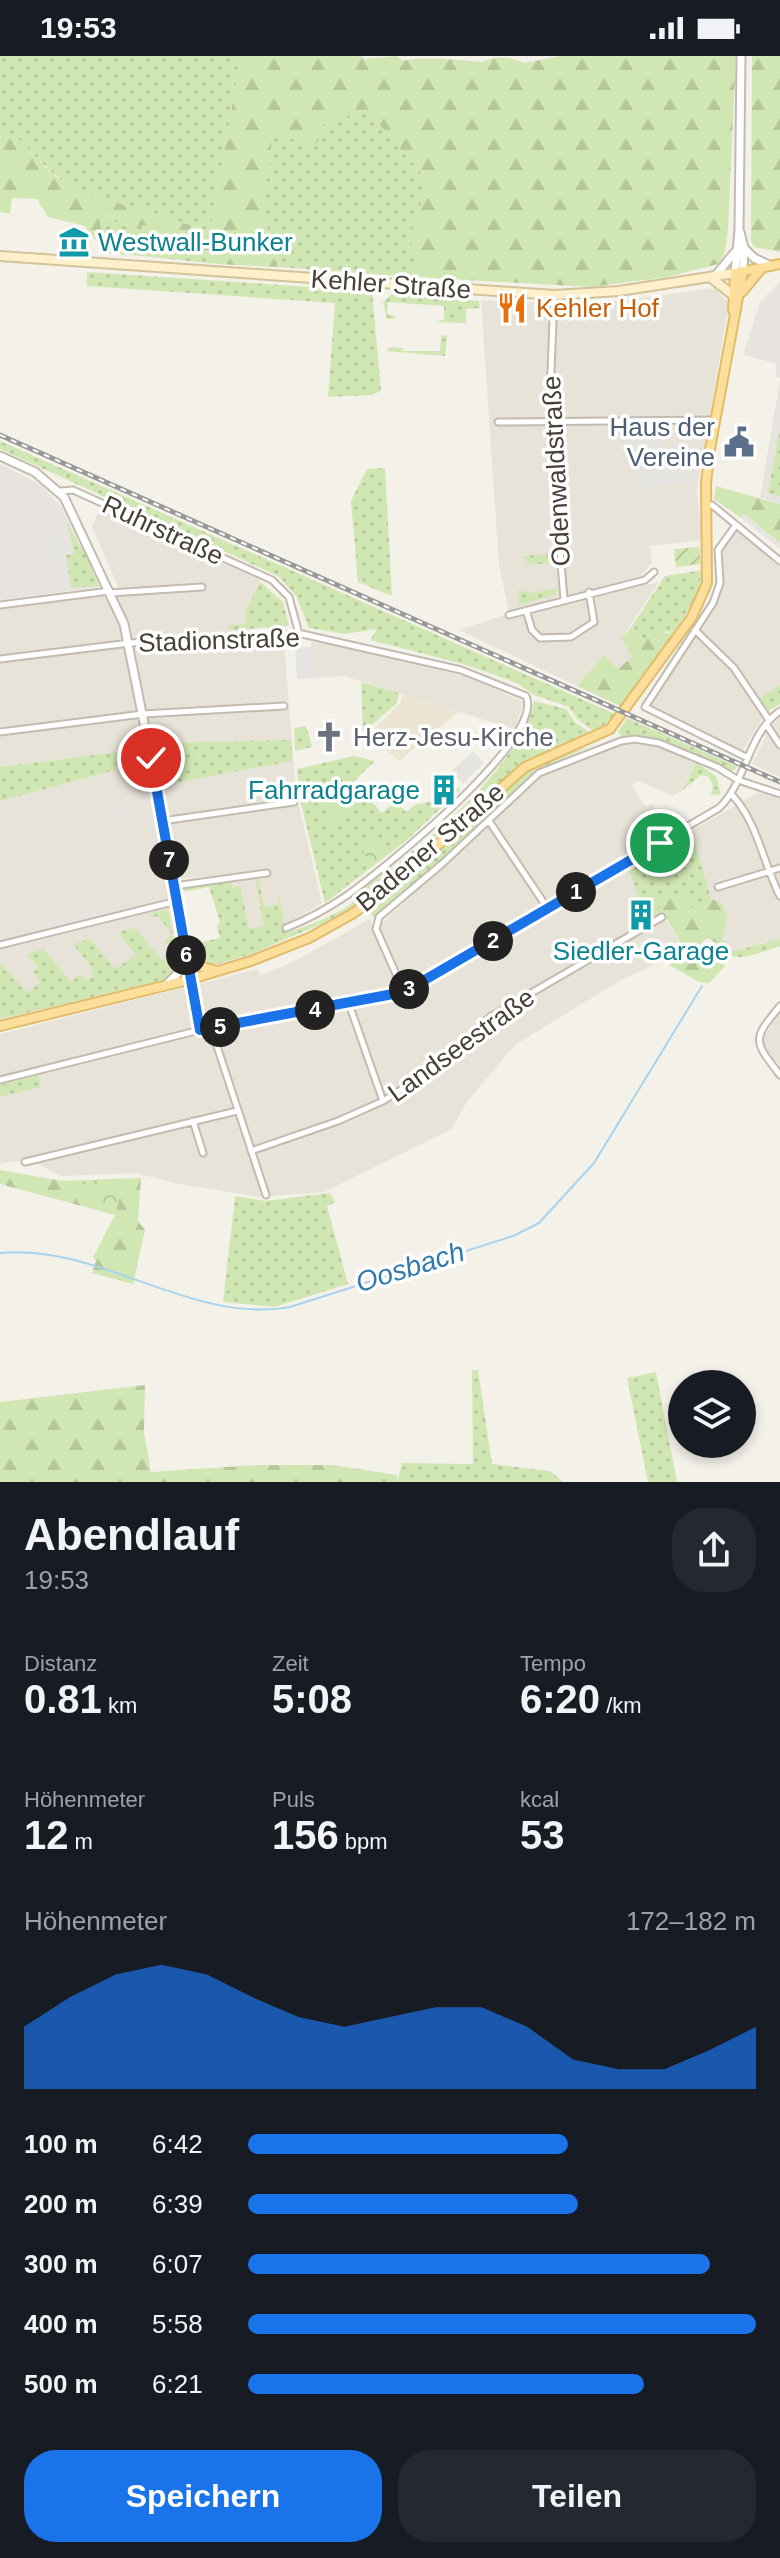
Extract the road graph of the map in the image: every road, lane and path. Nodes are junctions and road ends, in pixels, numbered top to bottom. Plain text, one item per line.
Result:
1 (741, 56) edge
2 (740, 249) junction
3 (0, 256) edge
4 (771, 266) edge
5 (739, 272) junction
6 (712, 277) junction
7 (554, 295) junction
8 (737, 295) junction
9 (714, 420) junction
10 (549, 421) junction
11 (498, 422) dead end
12 (0, 456) edge
13 (60, 491) junction
14 (706, 505) junction
15 (736, 525) junction
16 (780, 561) edge
17 (654, 572) dead end
18 (202, 587) dead end
19 (110, 592) junction
20 (589, 592) junction
21 (564, 599) junction
22 (0, 605) edge
23 (526, 610) junction
24 (509, 615) dead end
25 (695, 630) junction
26 (299, 634) junction
27 (130, 643) junction
28 (0, 659) edge
29 (284, 706) dead end
30 (780, 711) edge
31 (143, 714) junction
32 (767, 722) junction
33 (0, 732) edge
34 (780, 745) edge
35 (748, 758) junction
36 (738, 780) junction
37 (731, 794) junction
38 (780, 794) edge
39 (294, 802) dead end
40 (161, 821) junction
41 (489, 821) junction
42 (780, 868) edge
43 (768, 872) junction
44 (267, 873) dead end
45 (174, 886) junction
46 (718, 887) dead end
47 (780, 896) edge
48 (177, 901) junction
49 (548, 909) junction
50 (662, 917) dead end
51 (286, 928) dead end
52 (0, 945) edge
53 (186, 952) junction
54 (219, 971) junction
55 (188, 980) junction
56 (165, 986) junction
57 (404, 992) junction
58 (348, 1001) junction
59 (780, 1006) edge
60 (0, 1026) edge
61 (211, 1028) junction
62 (200, 1030) junction
63 (780, 1075) edge
64 (0, 1080) edge
65 (383, 1101) junction
66 (237, 1111) junction
67 (193, 1121) junction
68 (251, 1151) junction
69 (203, 1153) dead end
70 (25, 1162) dead end
71 (266, 1195) dead end

1 - 2 street
2 - 4 street
2 - 5 street
2 - 6 street
3 - 7 main road, Kehler Straße
4 - 5 main road, Kehler Straße
4 - 8 main road
5 - 6 main road, Kehler Straße
5 - 8 main road, Badener Straße
6 - 7 main road, Kehler Straße
6 - 8 main road
7 - 10 street, Odenwaldstraße
8 - 9 main road, Badener Straße
9 - 10 street
9 - 14 main road, Badener Straße
10 - 11 street
10 - 21 street, Odenwaldstraße
12 - 13 street, Ruhrstraße
13 - 19 street
13 - 26 street, Ruhrstraße
14 - 15 street
14 - 54 main road, Badener Straße
15 - 16 street
15 - 25 street
17 - 20 street
18 - 19 street
19 - 22 street
19 - 27 street
20 - 21 street
20 - 23 street
21 - 23 street
23 - 24 street
25 - 32 street
25 - 35 street
26 - 27 street, Stadionstraße
26 - 51 street, Stadionstraße
27 - 28 street, Stadionstraße
27 - 31 street
29 - 31 street
30 - 32 street
31 - 33 street
31 - 40 street
32 - 34 street
32 - 35 street
35 - 36 street
36 - 37 street
36 - 38 street
36 - 41 street
37 - 43 street
37 - 49 street
39 - 40 street
40 - 45 street
41 - 49 street
41 - 57 street
42 - 43 street
43 - 46 street
43 - 47 street
44 - 45 street
45 - 48 street
48 - 52 street
48 - 53 street
49 - 57 street
50 - 65 street, Landseestraße
53 - 54 main road
53 - 55 street
53 - 56 street
54 - 55 main road, Badener Straße
55 - 56 main road, Badener Straße
55 - 62 street
56 - 60 main road, Badener Straße
57 - 58 street
58 - 61 street
58 - 65 street
59 - 63 street
61 - 62 street
61 - 66 street
62 - 64 street
65 - 68 street, Landseestraße
66 - 67 street
66 - 68 street
67 - 69 street
67 - 70 street
68 - 71 street

